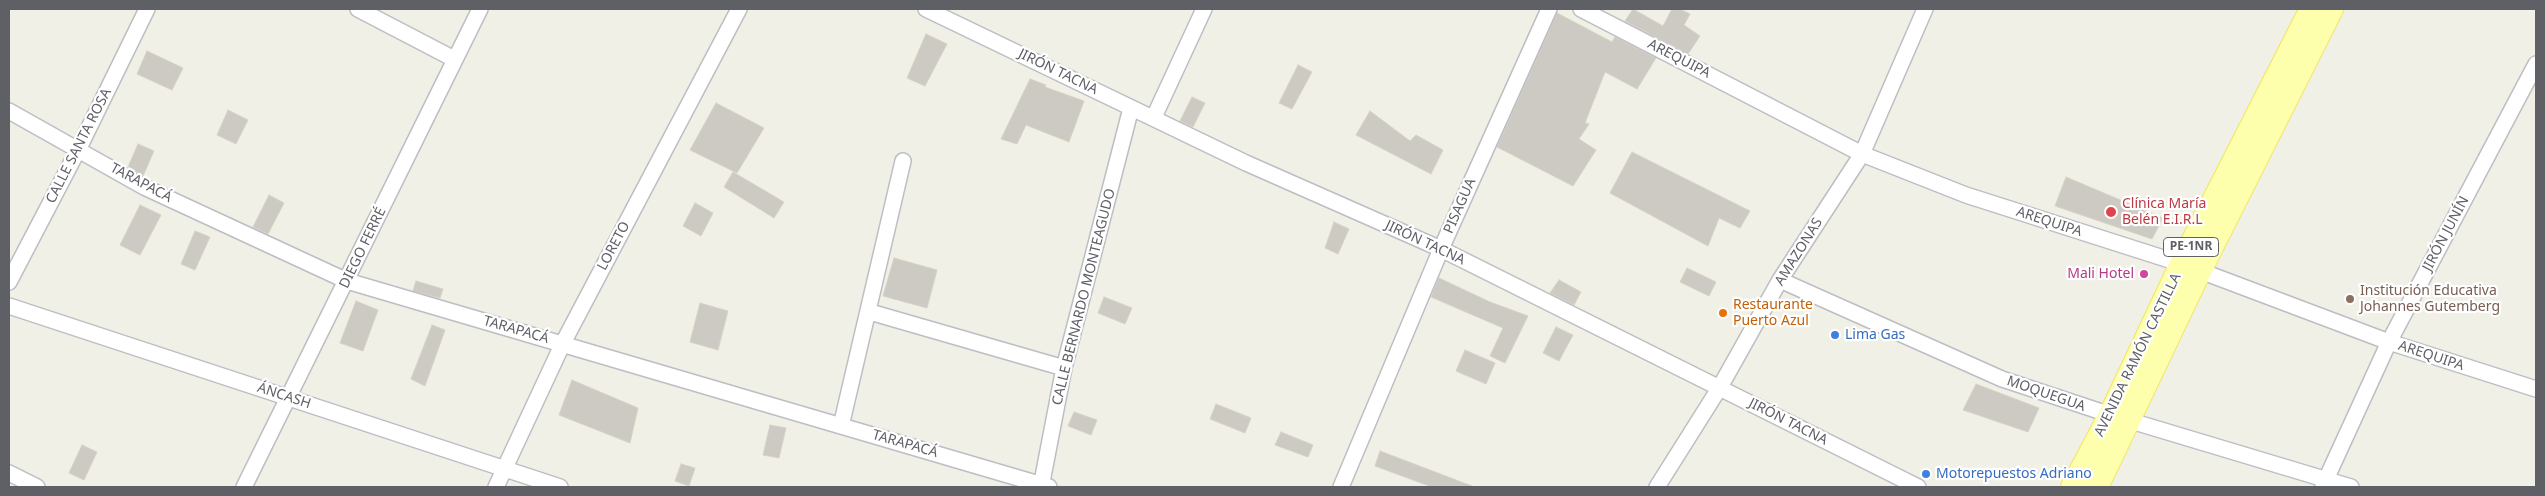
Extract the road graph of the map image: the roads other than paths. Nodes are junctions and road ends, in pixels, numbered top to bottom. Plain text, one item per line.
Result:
1 (147, 9) edge
2 (358, 9) edge
3 (480, 9) edge
4 (739, 9) edge
5 (926, 9) edge
6 (1204, 9) edge
7 (1549, 9) edge
8 (1581, 9) edge
9 (1925, 9) edge
10 (2312, 9) edge
11 (2331, 9) edge
12 (454, 59) junction
13 (2536, 64) edge
14 (1131, 108) junction
15 (9, 111) edge
16 (1154, 117) junction
17 (79, 148) junction
18 (1862, 154) junction
19 (904, 161) dead end
20 (1441, 249) junction
21 (2190, 268) junction
22 (1780, 280) junction
23 (347, 281) junction
24 (9, 282) edge
25 (9, 306) edge
26 (870, 312) junction
27 (2388, 342) junction
28 (563, 343) junction
29 (1064, 368) junction
30 (1720, 387) junction
31 (2536, 389) edge
32 (287, 397) junction
33 (2120, 418) junction
34 (841, 426) junction
35 (505, 470) junction
36 (9, 473) edge
37 (2324, 483) edge
38 (1044, 486) edge
39 (37, 487) edge
40 (244, 487) edge
41 (496, 487) edge
42 (560, 487) edge
43 (1341, 487) edge
44 (1657, 487) edge
45 (1918, 487) edge
46 (2073, 487) edge
47 (2096, 487) edge
48 (2351, 487) edge

1 - 17 street, CALLE SANTA ROSA
2 - 12 street
3 - 12 street, DIEGO FERRÉ
4 - 28 street, LORETO
5 - 14 street, JIRÓN TACNA
6 - 16 street
7 - 20 street, PISAGUA
8 - 18 street, AREQUIPA
9 - 18 street, AMAZONAS
10 - 21 main road, AVENIDA RAMÓN CASTILLA / PE-1NR
11 - 21 main road, AVENIDA RAMÓN CASTILLA / PE-1NR
12 - 23 street, DIEGO FERRÉ
13 - 27 street, JIRÓN JUNÍN
14 - 16 street, JIRÓN TACNA
14 - 29 street, CALLE BERNARDO MONTEAGUDO
15 - 17 street, TARAPACÁ
16 - 20 street, JIRÓN TACNA
17 - 23 street, TARAPACÁ
17 - 24 street, CALLE SANTA ROSA
18 - 21 street, AREQUIPA
18 - 22 street, AMAZONAS
19 - 26 street
20 - 30 street, JIRÓN TACNA
20 - 43 street, PISAGUA
21 - 27 street, AREQUIPA
21 - 33 main road, AVENIDA RAMÓN CASTILLA / PE-1NR
22 - 30 street, AMAZONAS
22 - 33 street, MOQUEGUA
23 - 28 street, TARAPACÁ
23 - 32 street, DIEGO FERRÉ
25 - 32 street, ÁNCASH
26 - 29 street
26 - 34 street
27 - 31 street, AREQUIPA
27 - 37 street, JIRÓN JUNÍN
28 - 34 street, TARAPACÁ
28 - 35 street, LORETO
29 - 38 street, CALLE BERNARDO MONTEAGUDO
30 - 44 street, AMAZONAS
30 - 45 street, JIRÓN TACNA
32 - 35 street, ÁNCASH
32 - 40 street, DIEGO FERRÉ
33 - 37 street, MOQUEGUA
33 - 46 main road, AVENIDA RAMÓN CASTILLA / PE-1NR
33 - 47 main road, AVENIDA RAMÓN CASTILLA / PE-1NR
34 - 38 street, TARAPACÁ
35 - 41 street, LORETO
35 - 42 street, ÁNCASH
36 - 39 street
37 - 48 street, MOQUEGUA

